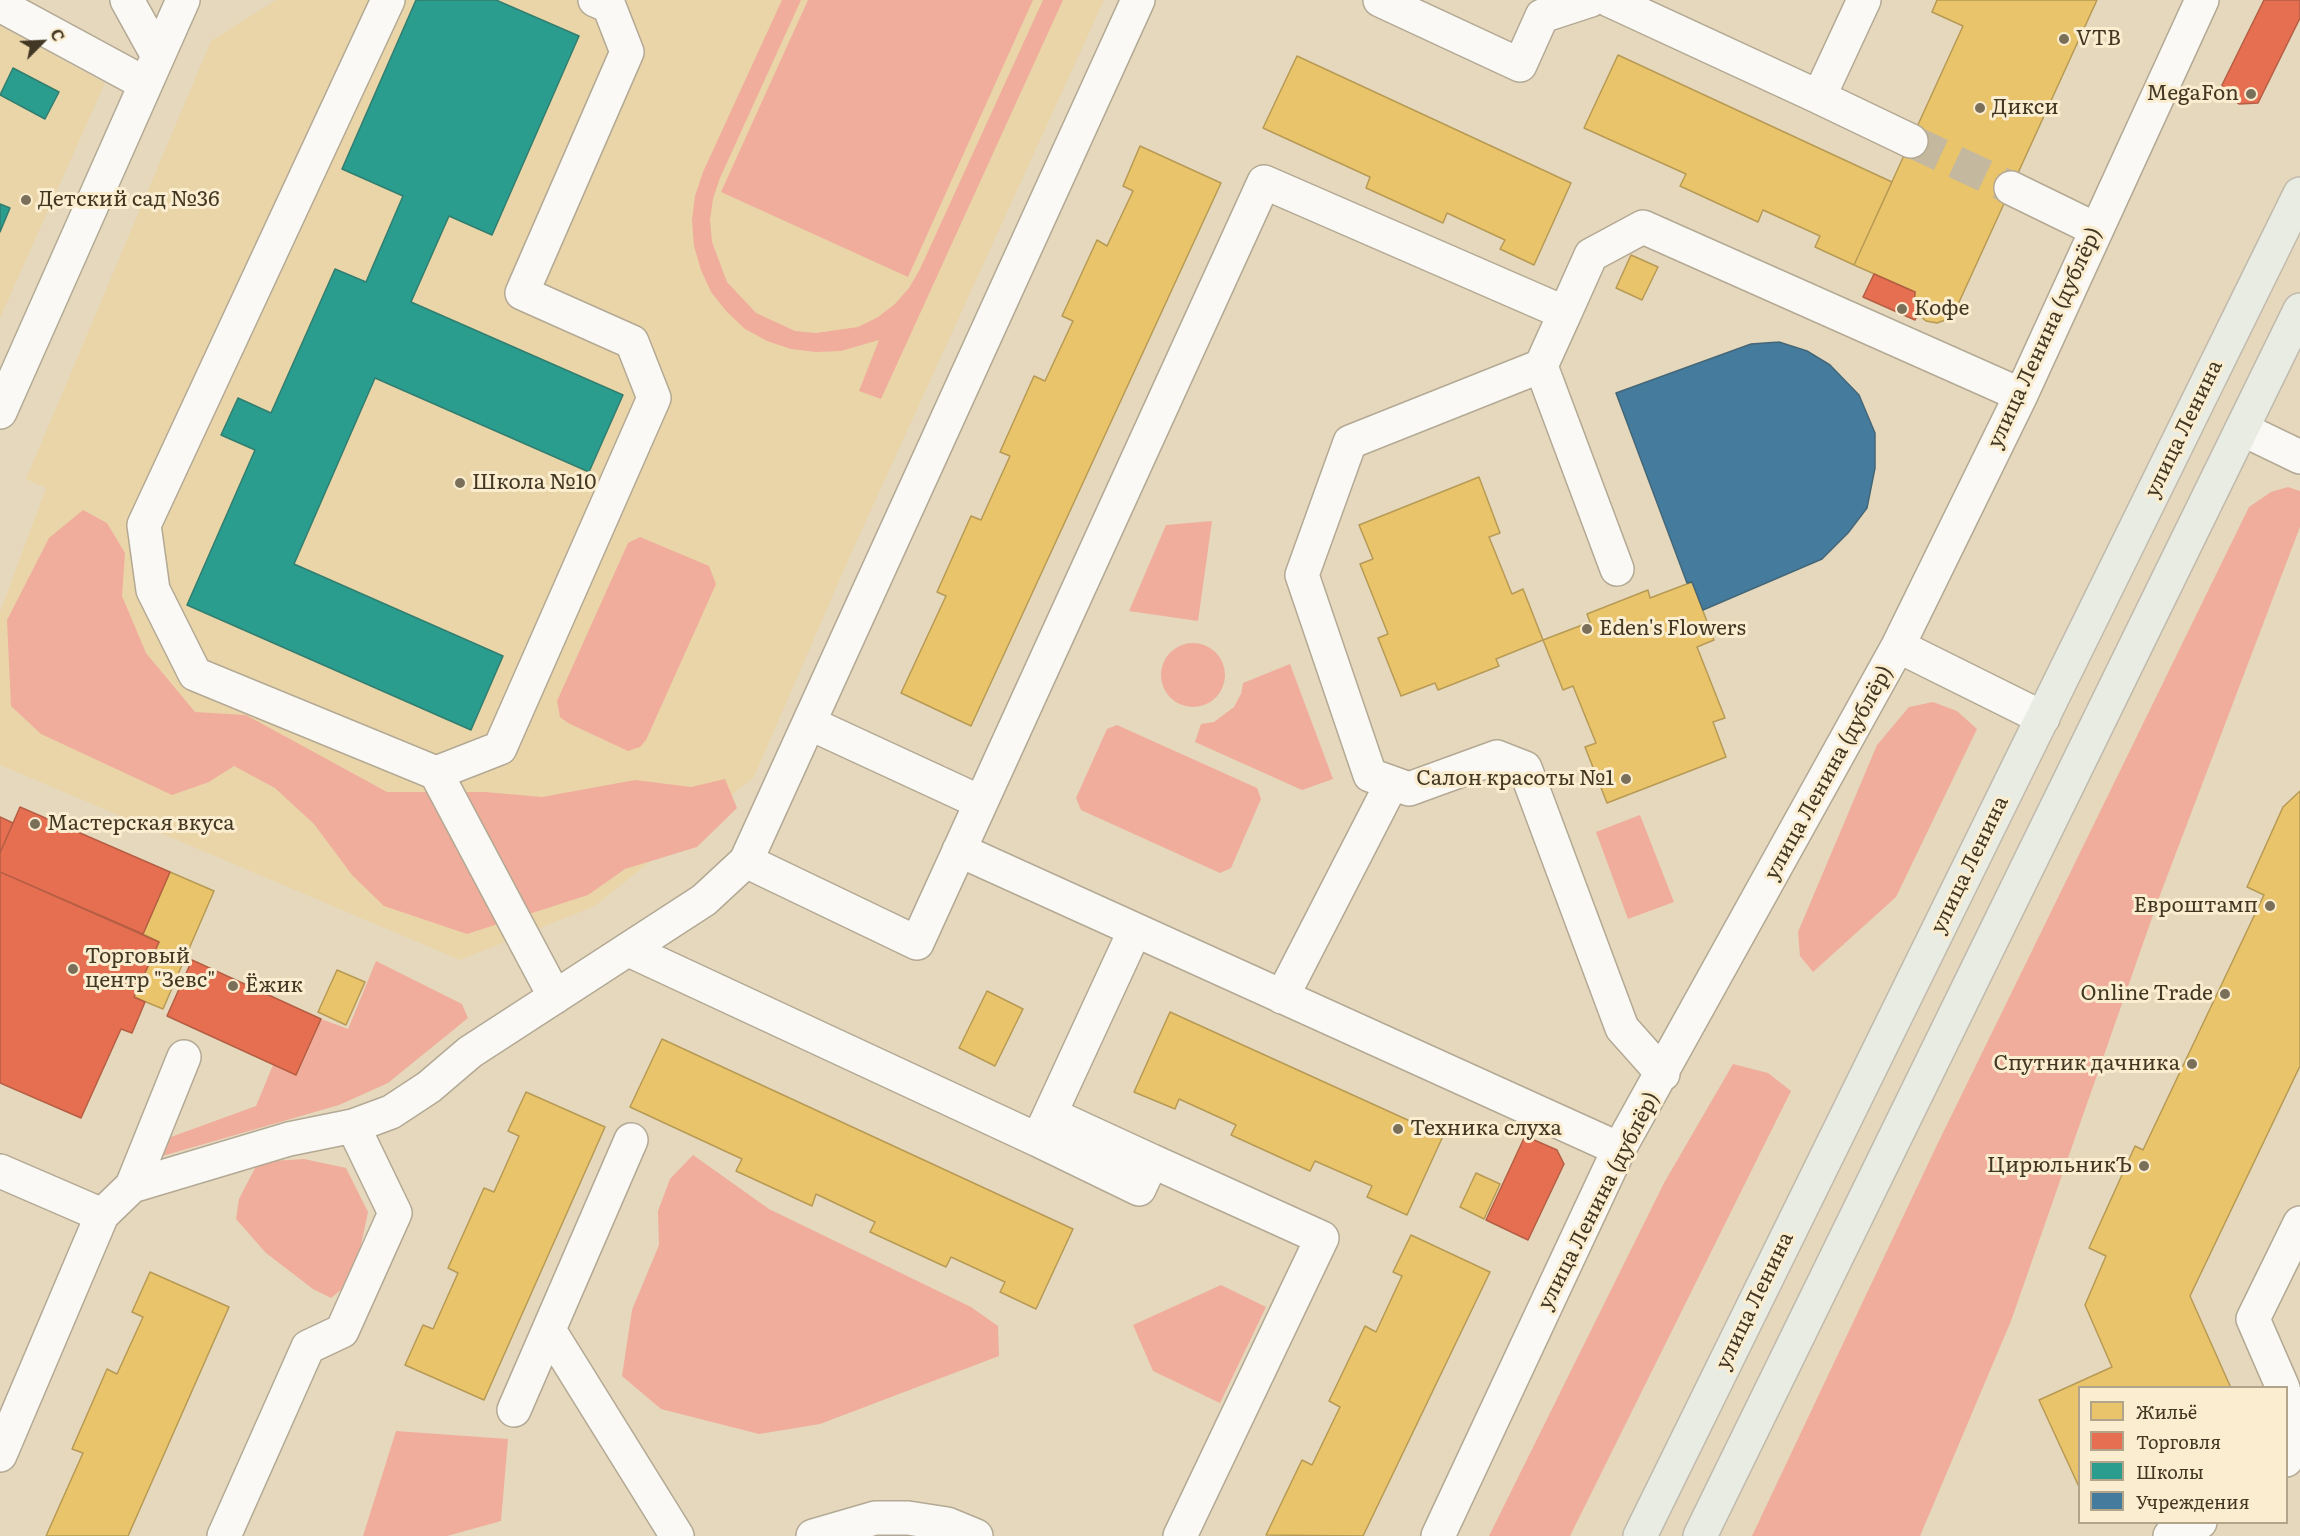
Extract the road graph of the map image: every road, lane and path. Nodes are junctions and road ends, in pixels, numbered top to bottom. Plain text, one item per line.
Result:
1 (128, 0) edge
2 (183, 0) edge
3 (388, 0) edge
4 (595, 0) edge
5 (1138, 0) edge
6 (1380, 0) edge
7 (1591, 0) edge
8 (1609, 0) edge
9 (1864, 0) edge
10 (2202, 0) edge
11 (0, 5) edge
12 (151, 70) junction
13 (1820, 97) junction
14 (1911, 141) tunnel mouth
15 (2011, 188) tunnel mouth
16 (2300, 194) edge
17 (2095, 229) junction
18 (2300, 310) edge
19 (1565, 313) junction
20 (1541, 366) junction
21 (2021, 395) junction
22 (0, 412) edge
23 (2242, 429) junction
24 (2300, 457) edge
25 (1617, 569) dead end
26 (1898, 646) junction
27 (2043, 718) junction
28 (809, 723) junction
29 (436, 773) junction
30 (1392, 783) junction
31 (980, 802) junction
32 (959, 850) junction
33 (747, 861) junction
34 (1135, 930) junction
35 (629, 950) junction
36 (555, 997) junction
37 (1282, 997) junction
38 (184, 1057) dead end
39 (1663, 1074) junction
40 (353, 1126) junction
41 (1044, 1127) junction
42 (631, 1140) dead end
43 (1619, 1149) junction
44 (0, 1171) edge
45 (132, 1186) junction
46 (102, 1215) junction
47 (2300, 1223) edge
48 (549, 1330) junction
49 (2282, 1386) edge
50 (2288, 1400) edge
51 (514, 1410) dead end
52 (2300, 1427) edge
53 (2300, 1437) edge
54 (0, 1455) edge
55 (2288, 1457) edge
56 (2196, 1524) edge
57 (224, 1536) edge
58 (677, 1536) edge
59 (813, 1536) edge
60 (976, 1536) edge
61 (1180, 1536) edge
62 (1438, 1536) edge
63 (1640, 1536) edge
64 (1700, 1536) edge
65 (2170, 1536) edge

1 - 12 street
2 - 12 street
3 - 29 street
4 - 29 street
5 - 28 street
6 - 7 street
8 - 13 street
9 - 13 street
10 - 17 street, улица Ленина (дублёр)
11 - 12 street
12 - 22 street
13 - 14 street
15 - 17 street
16 - 27 main road, улица Ленина
17 - 21 street, улица Ленина (дублёр)
18 - 23 main road
19 - 20 street
19 - 21 street
19 - 31 street
20 - 25 street
20 - 30 street
21 - 26 street, улица Ленина (дублёр)
23 - 24 street
23 - 64 main road
26 - 27 street
26 - 39 street, улица Ленина (дублёр)
27 - 63 main road, улица Ленина
28 - 31 street
28 - 33 street
29 - 36 street
30 - 37 street
30 - 39 street
31 - 32 street
32 - 33 street
32 - 34 street
33 - 35 street
34 - 37 street
34 - 41 street
35 - 36 street
35 - 41 street
36 - 40 street
37 - 43 street
38 - 45 street
39 - 43 street, улица Ленина (дублёр)
40 - 45 street
40 - 57 street
41 - 61 street
42 - 48 street
43 - 62 street, улица Ленина (дублёр)
44 - 46 street
45 - 46 street
46 - 54 street
47 - 49 street
48 - 51 street
48 - 58 street
50 - 52 street
53 - 55 street
56 - 65 street
59 - 60 street

